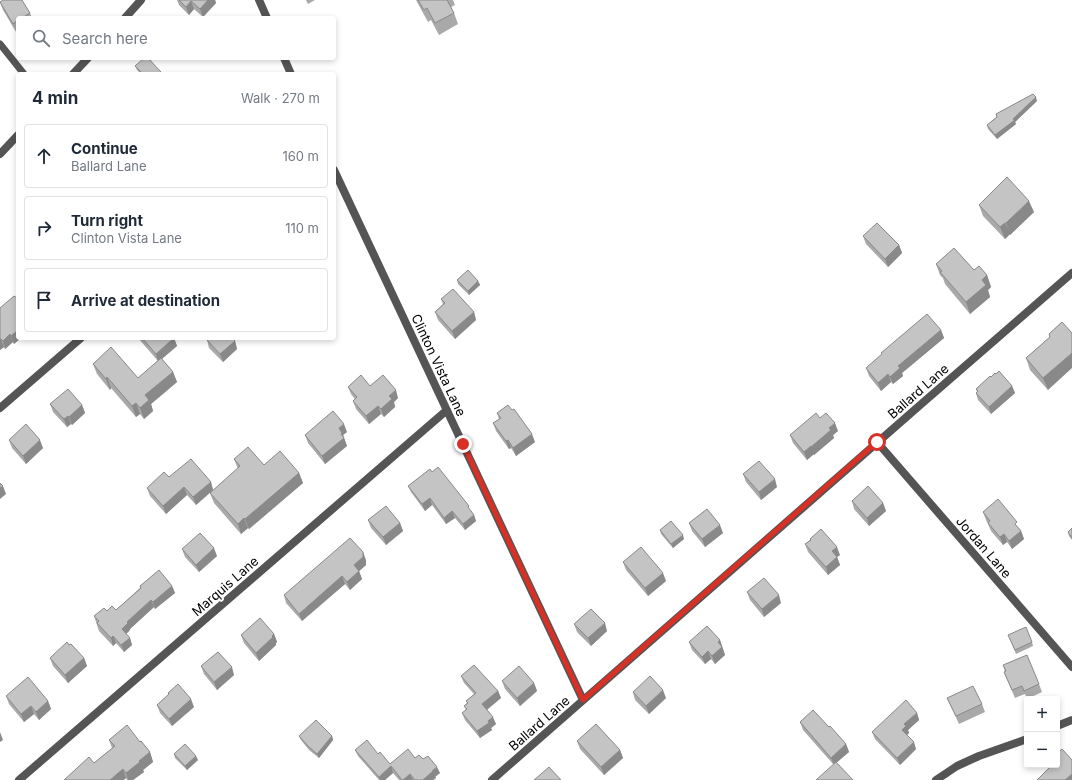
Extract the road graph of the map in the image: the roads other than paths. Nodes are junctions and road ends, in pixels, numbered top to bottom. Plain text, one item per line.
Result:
1 (141, 0) edge
2 (259, 0) edge
3 (126, 16) edge
4 (265, 16) edge
5 (0, 44) edge
6 (86, 60) edge
7 (285, 60) edge
8 (22, 72) edge
9 (75, 72) edge
10 (290, 72) edge
11 (16, 137) edge
12 (0, 154) edge
13 (336, 174) edge
14 (1072, 273) edge
15 (79, 340) edge
16 (0, 408) edge
17 (447, 410) junction
18 (877, 442) junction
19 (1072, 666) edge
20 (583, 700) junction
21 (1072, 720) edge
22 (1060, 725) edge
23 (1024, 740) edge
24 (19, 780) edge
25 (492, 780) edge
26 (936, 780) edge

1 - 3 street
2 - 4 street
5 - 8 lane
6 - 9 street
7 - 10 street
11 - 12 street
13 - 17 street, Clinton Vista Lane
14 - 18 street, Ballard Lane
15 - 16 street
17 - 20 street, Clinton Vista Lane
17 - 24 street, Marquis Lane
18 - 19 street, Jordan Lane
18 - 20 street, Ballard Lane
20 - 25 street, Ballard Lane
21 - 22 street
23 - 26 street

